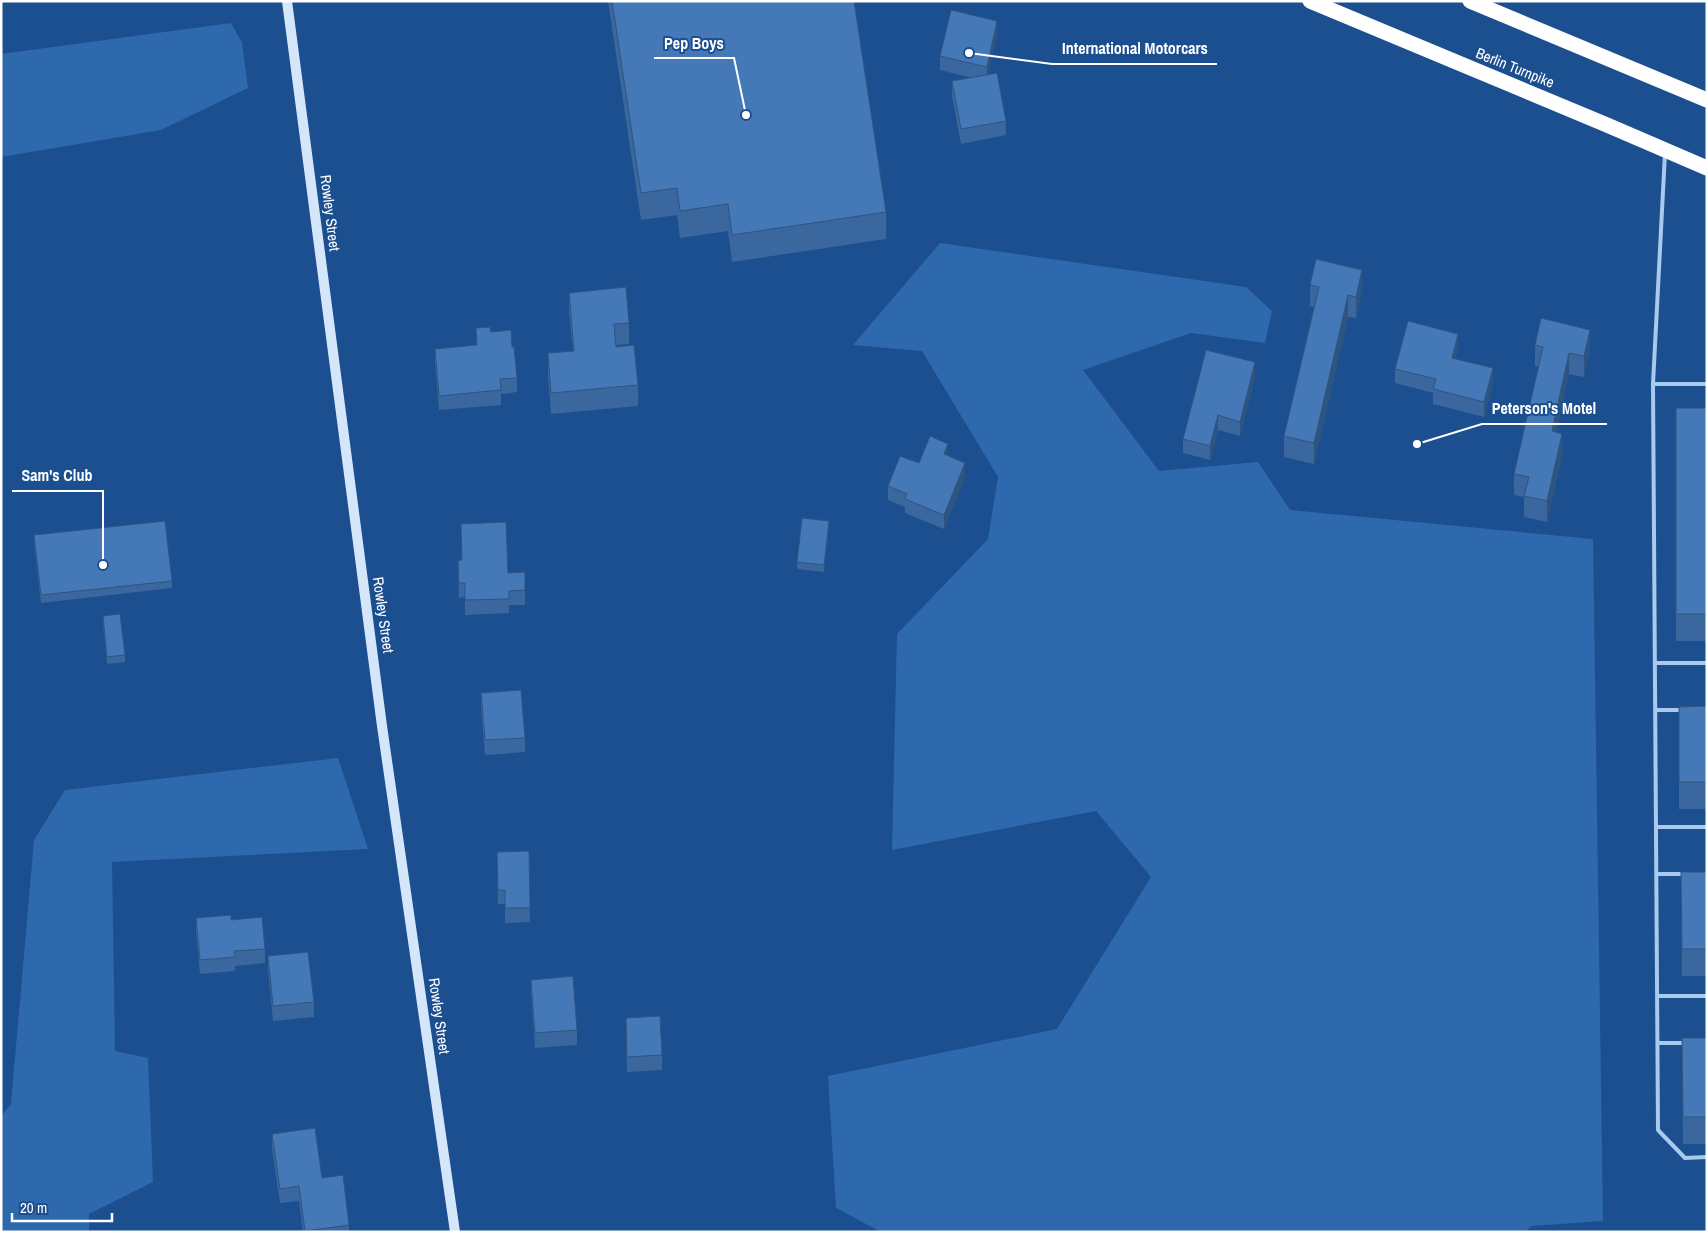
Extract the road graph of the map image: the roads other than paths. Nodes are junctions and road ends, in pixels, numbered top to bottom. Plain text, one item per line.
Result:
1 (287, 1) edge
2 (1310, 1) edge
3 (1470, 1) edge
4 (1707, 100) edge
5 (1665, 151) junction
6 (1707, 168) edge
7 (1653, 384) junction
8 (1707, 384) edge
9 (1656, 663) junction
10 (1707, 663) edge
11 (1656, 710) junction
12 (1690, 710) edge
13 (1707, 826) edge
14 (1656, 827) junction
15 (1657, 874) junction
16 (1687, 874) edge
17 (1658, 996) junction
18 (1707, 996) edge
19 (1658, 1043) junction
20 (1687, 1043) edge
21 (1707, 1157) edge
22 (455, 1232) edge

1 - 22 street, Rowley Street
2 - 5 highway, Berlin Turnpike
3 - 4 highway
5 - 6 highway, Berlin Turnpike
5 - 7 lane
7 - 8 lane
7 - 9 lane
9 - 10 lane
9 - 11 lane
11 - 12 lane
11 - 14 lane
13 - 14 lane
14 - 15 lane
15 - 16 lane
15 - 17 lane
17 - 18 lane
17 - 19 lane
19 - 20 lane
19 - 21 lane

